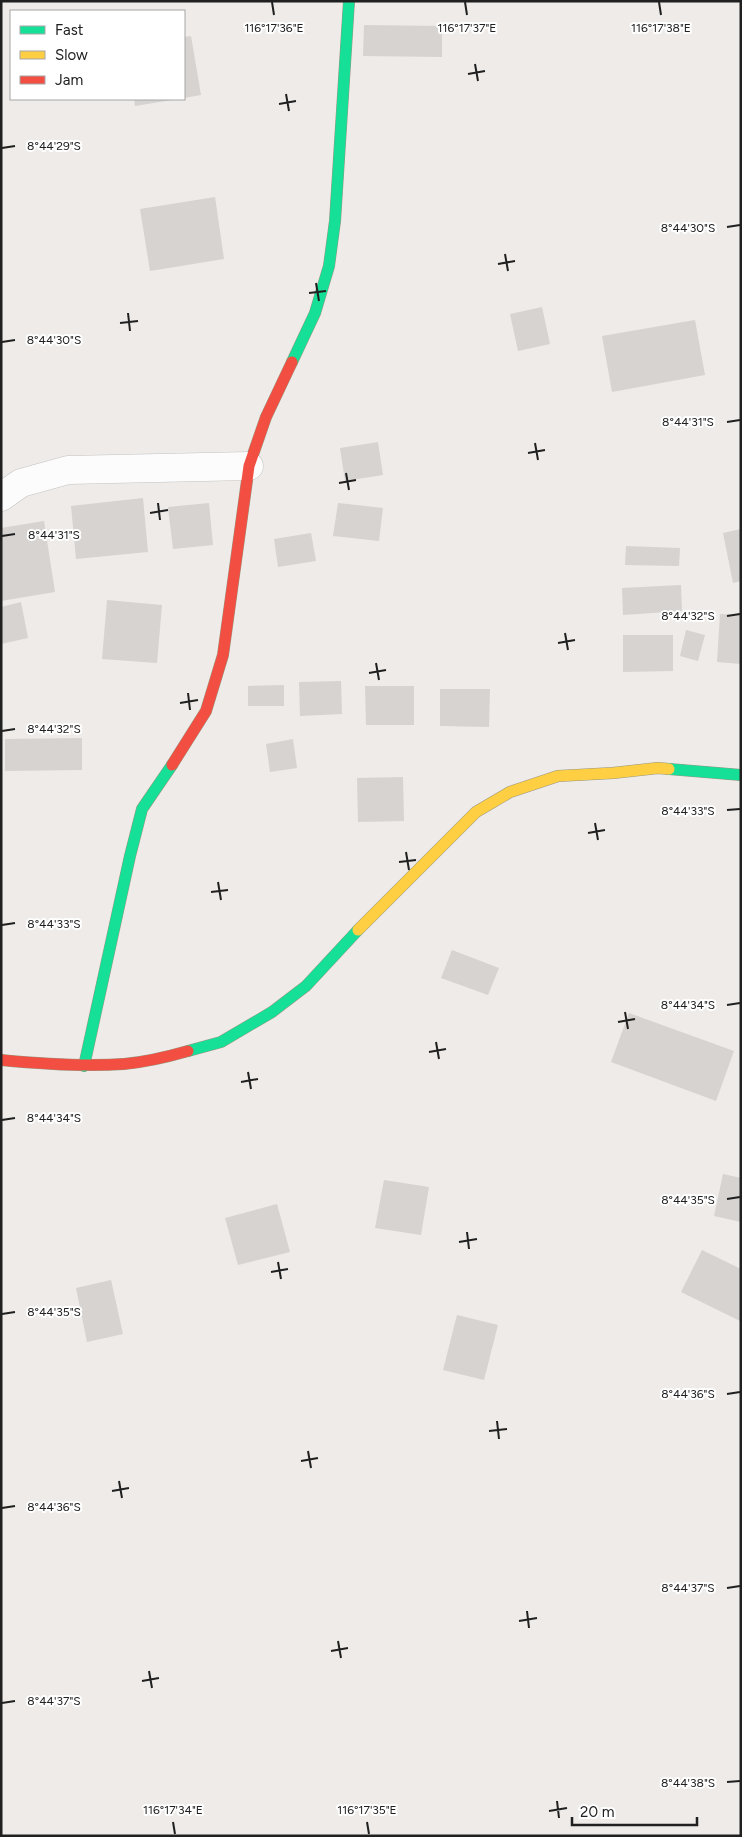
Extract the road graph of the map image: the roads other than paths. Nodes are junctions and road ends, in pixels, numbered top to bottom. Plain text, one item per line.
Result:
1 (349, 1) edge
2 (249, 466) junction
3 (1, 497) edge
4 (741, 775) edge
5 (1, 1060) edge
6 (84, 1066) junction

1 - 2 street
2 - 3 street
2 - 6 street
4 - 6 street
5 - 6 street

